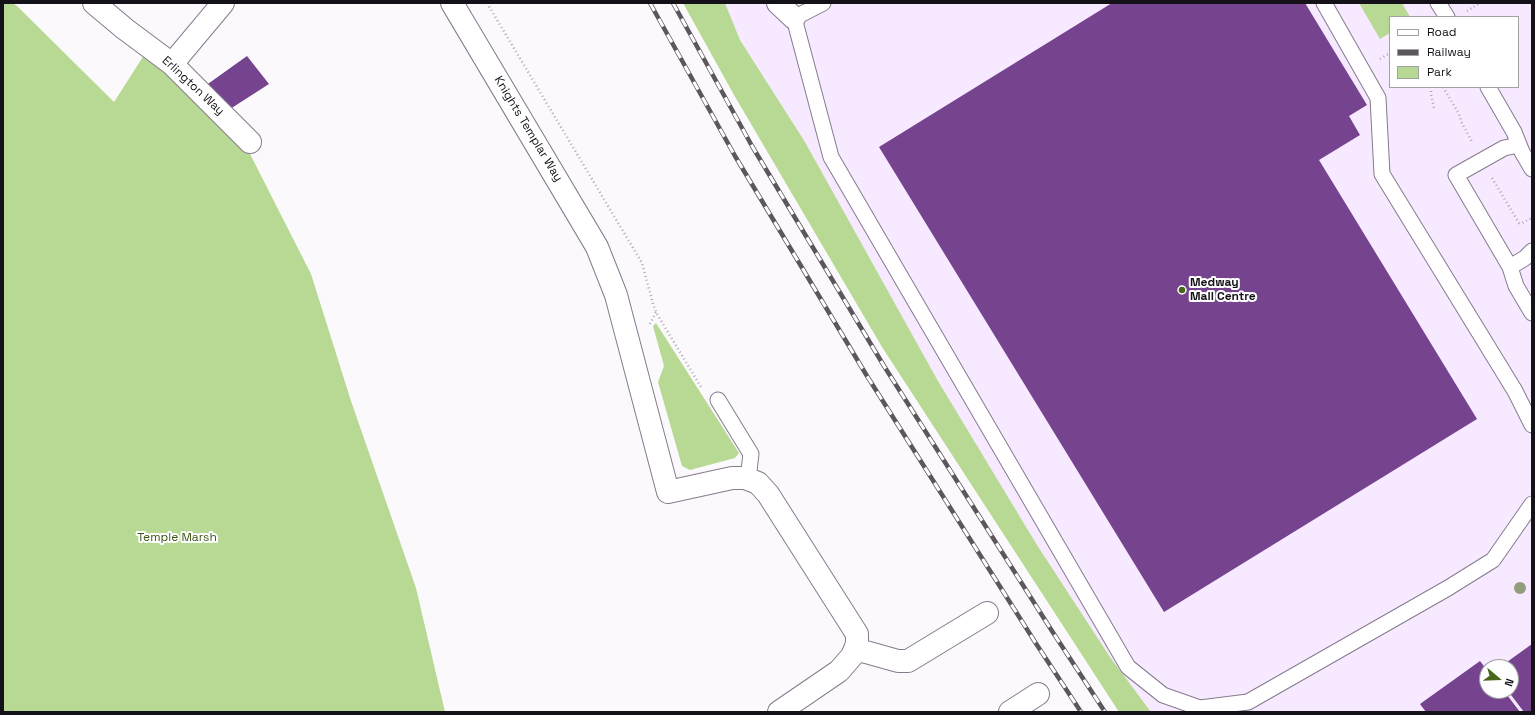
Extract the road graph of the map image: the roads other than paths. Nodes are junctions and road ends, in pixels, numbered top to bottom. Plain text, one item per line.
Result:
1 (94, 3) edge
2 (223, 3) edge
3 (452, 3) edge
4 (778, 3) edge
5 (823, 3) edge
6 (1324, 3) edge
7 (1438, 3) edge
8 (1446, 16) edge
9 (794, 18) junction
10 (172, 64) junction
11 (1489, 88) edge
12 (250, 142) dead end
13 (1519, 145) junction
14 (1532, 169) edge
15 (1531, 253) edge
16 (1510, 267) junction
17 (1532, 313) edge
18 (718, 400) dead end
19 (1532, 425) edge
20 (748, 479) junction
21 (1532, 504) edge
22 (987, 613) dead end
23 (855, 650) junction
24 (1038, 694) dead end
25 (801, 706) edge
26 (779, 712) edge
27 (1010, 712) edge

1 - 10 street, Erlington Way
2 - 10 street
3 - 20 street, Knights Templar Way
4 - 9 street
5 - 9 lane
6 - 19 lane
7 - 8 lane
9 - 21 lane
10 - 12 street, Erlington Way
11 - 13 lane
13 - 14 lane
13 - 16 lane
15 - 16 lane
16 - 17 lane
18 - 20 lane
20 - 23 street
22 - 23 street
23 - 25 street
24 - 27 street
25 - 26 street

